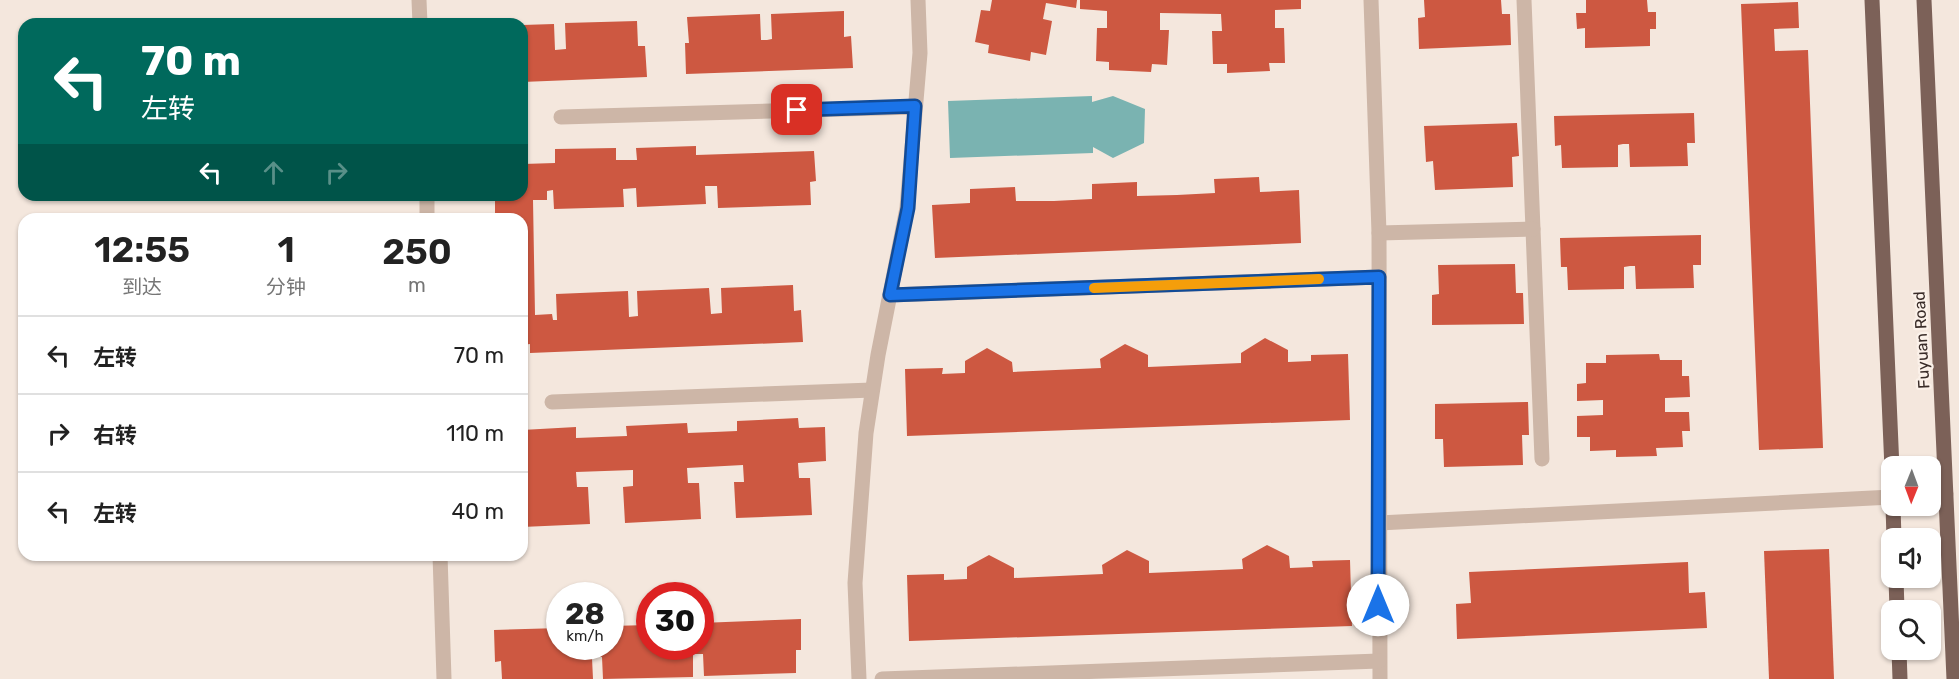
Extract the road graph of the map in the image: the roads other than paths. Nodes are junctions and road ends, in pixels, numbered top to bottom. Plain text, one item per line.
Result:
1 (419, 0) edge
2 (918, 0) edge
3 (1371, 0) edge
4 (1524, 0) edge
5 (1872, 0) edge
6 (1924, 0) edge
7 (420, 18) edge
8 (915, 106) junction
9 (561, 117) dead end
10 (1533, 229) junction
11 (1379, 233) junction
12 (1379, 277) junction
13 (890, 295) junction
14 (872, 390) junction
15 (552, 402) dead end
16 (1891, 456) edge
17 (1937, 456) edge
18 (1542, 459) dead end
19 (1881, 497) edge
20 (1941, 516) edge
21 (1379, 523) junction
22 (440, 561) edge
23 (1956, 647) edge
24 (1899, 660) edge
25 (1379, 661) junction
26 (444, 679) edge
27 (859, 679) edge
28 (882, 679) edge
29 (1380, 679) edge
30 (1900, 679) edge
31 (1954, 679) edge

1 - 7 street
2 - 8 street
3 - 11 street
4 - 10 street
5 - 16 main road, Fuyuan Road
6 - 17 main road, Fuyuan Road
8 - 9 street
8 - 13 street
10 - 11 street
10 - 18 street
11 - 12 street
12 - 13 street
12 - 21 street
13 - 14 street
14 - 15 street
14 - 27 street
19 - 21 street
20 - 23 main road, Fuyuan Road
21 - 25 street
22 - 26 street
23 - 31 main road, Fuyuan Road
24 - 30 main road
25 - 28 street
25 - 29 street

